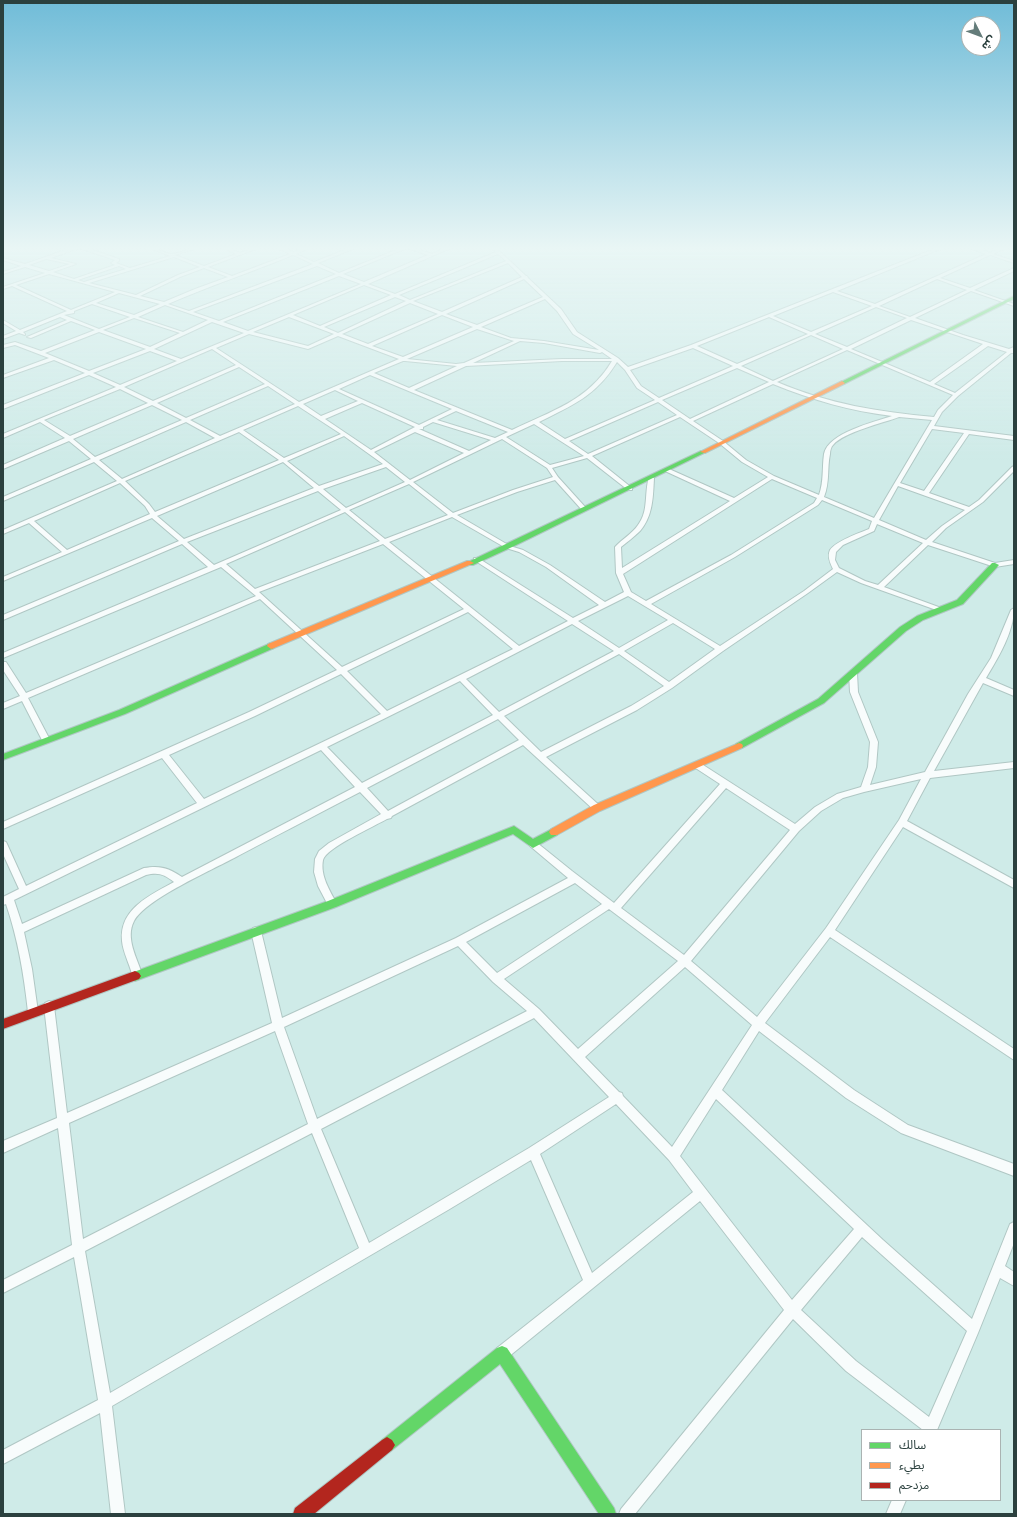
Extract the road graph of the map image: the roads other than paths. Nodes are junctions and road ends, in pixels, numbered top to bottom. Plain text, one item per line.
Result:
1 (56, 318) edge
2 (65, 318) edge
3 (132, 318) edge
4 (136, 318) edge
5 (206, 318) edge
6 (229, 318) edge
7 (281, 318) edge
8 (295, 318) edge
9 (341, 318) edge
10 (374, 318) edge
11 (430, 318) edge
12 (453, 318) edge
13 (499, 318) edge
14 (565, 318) edge
15 (765, 318) edge
16 (774, 318) edge
17 (848, 318) edge
18 (911, 318) edge
19 (915, 318) edge
20 (974, 318) edge
21 (71, 320) junction
22 (212, 320) junction
23 (3, 321) edge
24 (218, 322) junction
25 (320, 327) junction
26 (477, 327) junction
27 (98, 330) junction
28 (948, 331) junction
29 (20, 332) junction
30 (247, 332) junction
31 (183, 333) junction
32 (337, 334) junction
33 (811, 334) junction
34 (29, 337) junction
35 (3, 338) edge
36 (520, 339) junction
37 (15, 343) junction
38 (987, 344) junction
39 (368, 346) junction
40 (693, 346) junction
41 (3, 347) edge
42 (213, 348) junction
43 (150, 349) junction
44 (846, 349) junction
45 (1013, 350) edge
46 (41, 353) junction
47 (606, 354) junction
48 (54, 358) junction
49 (405, 360) junction
50 (616, 360) junction
51 (182, 361) junction
52 (882, 364) junction
53 (240, 365) junction
54 (464, 365) junction
55 (738, 366) junction
56 (627, 369) junction
57 (87, 373) junction
58 (371, 374) junction
59 (3, 377) edge
60 (772, 382) junction
61 (269, 384) junction
62 (930, 384) junction
63 (119, 387) junction
64 (336, 389) junction
65 (408, 390) junction
66 (956, 395) junction
67 (812, 397) junction
68 (363, 401) junction
69 (659, 401) junction
70 (151, 402) junction
71 (300, 404) junction
72 (3, 407) edge
73 (456, 409) junction
74 (681, 415) junction
75 (899, 415) junction
76 (322, 418) junction
77 (186, 419) junction
78 (935, 419) junction
79 (40, 420) junction
80 (434, 421) junction
81 (534, 421) junction
82 (689, 421) junction
83 (930, 427) junction
84 (418, 429) junction
85 (240, 430) junction
86 (512, 432) junction
87 (967, 433) junction
88 (345, 434) junction
89 (4, 435) edge
90 (502, 437) junction
91 (68, 438) junction
92 (219, 438) junction
93 (1014, 438) edge
94 (495, 440) junction
95 (565, 441) junction
96 (721, 442) junction
97 (370, 452) junction
98 (468, 453) junction
99 (588, 456) junction
100 (94, 460) junction
101 (283, 460) junction
102 (387, 465) junction
103 (3, 467) edge
104 (549, 467) junction
105 (1014, 468) edge
106 (667, 470) junction
107 (772, 477) junction
108 (556, 478) junction
109 (651, 478) junction
110 (121, 481) junction
111 (409, 482) junction
112 (897, 484) junction
113 (316, 488) junction
114 (630, 488) junction
115 (925, 494) junction
116 (821, 498) junction
117 (3, 499) edge
118 (735, 500) junction
119 (584, 509) junction
120 (969, 509) junction
121 (344, 510) junction
122 (452, 515) junction
123 (154, 516) junction
124 (31, 521) junction
125 (875, 521) junction
126 (4, 531) edge
127 (183, 541) junction
128 (383, 541) junction
129 (928, 543) junction
130 (508, 546) junction
131 (66, 552) junction
132 (476, 559) junction
133 (1014, 562) edge
134 (222, 564) junction
135 (995, 565) junction
136 (213, 568) junction
137 (836, 569) junction
138 (619, 573) junction
139 (428, 578) junction
140 (3, 579) edge
141 (879, 588) junction
142 (255, 591) junction
143 (628, 592) junction
144 (261, 596) junction
145 (646, 604) junction
146 (604, 605) junction
147 (468, 609) junction
148 (942, 610) junction
149 (1014, 610) edge
150 (3, 618) edge
151 (673, 620) junction
152 (572, 621) junction
153 (302, 632) junction
154 (517, 648) junction
155 (720, 649) junction
156 (619, 651) junction
157 (3, 656) edge
158 (3, 664) edge
159 (343, 671) junction
160 (853, 673) junction
161 (461, 678) junction
162 (981, 679) junction
163 (669, 686) junction
164 (1014, 693) edge
165 (24, 697) junction
166 (3, 706) edge
167 (386, 714) junction
168 (499, 716) junction
169 (46, 740) junction
170 (524, 741) junction
171 (322, 746) junction
172 (164, 754) junction
173 (541, 756) junction
174 (3, 757) edge
175 (697, 765) junction
176 (1014, 765) edge
177 (927, 775) junction
178 (724, 784) junction
179 (361, 788) junction
180 (864, 788) junction
181 (202, 803) junction
182 (597, 808) junction
183 (388, 816) junction
184 (902, 822) junction
185 (3, 826) edge
186 (796, 829) junction
187 (3, 844) edge
188 (533, 844) junction
189 (575, 879) junction
190 (181, 882) junction
191 (1014, 884) edge
192 (24, 891) junction
193 (6, 899) edge
194 (332, 904) junction
195 (612, 906) junction
196 (20, 929) junction
197 (256, 931) junction
198 (830, 931) junction
199 (459, 941) junction
200 (685, 961) junction
201 (137, 974) junction
202 (496, 979) junction
203 (48, 1006) junction
204 (33, 1012) junction
205 (535, 1012) junction
206 (3, 1024) edge
207 (758, 1024) junction
208 (278, 1025) junction
209 (1014, 1055) edge
210 (578, 1056) junction
211 (715, 1091) junction
212 (618, 1097) junction
213 (63, 1121) junction
214 (314, 1126) junction
215 (3, 1147) edge
216 (533, 1152) junction
217 (673, 1156) junction
218 (1014, 1170) edge
219 (702, 1192) junction
220 (862, 1228) junction
221 (1014, 1228) edge
222 (78, 1248) junction
223 (366, 1250) junction
224 (999, 1269) junction
225 (1014, 1280) edge
226 (590, 1282) junction
227 (3, 1287) edge
228 (792, 1310) junction
229 (974, 1329) junction
230 (502, 1352) junction
231 (105, 1403) junction
232 (930, 1428) edge
233 (3, 1457) edge
234 (898, 1501) edge
235 (118, 1514) edge
236 (301, 1514) edge
237 (608, 1514) edge
238 (626, 1514) edge
239 (892, 1514) edge

1 - 29 street
2 - 21 street
3 - 27 street
4 - 31 street
5 - 22 street
6 - 24 street
7 - 30 street
8 - 25 street
9 - 25 street
10 - 32 street
11 - 39 street
12 - 26 street
13 - 26 street
14 - 47 street
15 - 40 street
16 - 33 street
17 - 33 street
18 - 44 street
19 - 28 street
20 - 28 street
21 - 27 street
21 - 34 street
22 - 24 street
22 - 31 street
23 - 29 street
24 - 30 street
25 - 32 street
26 - 36 street
26 - 49 street
27 - 43 street
27 - 46 street
28 - 38 street
28 - 52 street
29 - 34 street
29 - 35 street
30 - 32 street
30 - 42 street
31 - 43 street
32 - 39 street
33 - 44 street
33 - 55 street
34 - 37 street
36 - 47 street
36 - 54 street
37 - 41 street
37 - 46 street
38 - 45 street
38 - 62 street
39 - 49 street
40 - 55 street
40 - 56 street
42 - 51 street
42 - 53 street
43 - 51 street
43 - 57 street
44 - 52 street
44 - 60 street
45 - 66 street
46 - 48 street
47 - 50 street
48 - 57 street
48 - 59 street
49 - 54 street
49 - 58 street
50 - 54 street
50 - 56 street
50 - 81 street
51 - 63 street
52 - 62 street
52 - 67 street
53 - 61 street
53 - 70 street
54 - 65 street
55 - 60 street
55 - 69 street
56 - 69 street
57 - 63 street
57 - 72 street
58 - 64 street
58 - 65 street
60 - 67 street
60 - 82 street
61 - 71 street
61 - 77 street
62 - 66 street
63 - 70 street
63 - 79 street
64 - 68 street
64 - 71 street
65 - 73 street
66 - 78 street
67 - 75 street
67 - 96 street
68 - 76 street
68 - 84 street
69 - 74 street
69 - 95 street
70 - 77 street
70 - 91 street
71 - 76 street
71 - 85 street
73 - 80 street
73 - 86 street
74 - 82 street
74 - 99 street
75 - 78 street
75 - 116 street
76 - 88 street
77 - 92 street
77 - 100 street
78 - 83 street
79 - 89 street
79 - 91 street
80 - 84 street
80 - 94 street
81 - 86 street
81 - 95 street
82 - 96 street
83 - 87 street
83 - 112 street
84 - 97 street
84 - 98 street
85 - 92 street
85 - 101 street
86 - 90 street
87 - 93 street
87 - 115 street
88 - 97 street
88 - 101 street
90 - 94 street
90 - 104 street
91 - 100 street
91 - 103 street
92 - 110 street
94 - 98 street
95 - 99 street
96 - 106 street
96 - 107 street
97 - 102 street
98 - 111 street
99 - 104 street
99 - 114 street
100 - 110 street
100 - 117 street
101 - 113 street
101 - 123 street
102 - 111 street
102 - 113 street
104 - 108 street
105 - 120 street
106 - 109 street
106 - 118 street
107 - 116 street
107 - 118 street
108 - 119 street
108 - 122 street
109 - 114 street
109 - 138 street
110 - 123 street
110 - 124 street
111 - 121 street
111 - 122 street
112 - 115 street
112 - 125 street
113 - 121 street
113 - 127 street
114 - 119 street
115 - 120 street
116 - 125 street
116 - 145 street
118 - 138 street
119 - 130 street
120 - 129 street
121 - 128 street
121 - 134 street
122 - 128 street
122 - 130 street
123 - 127 street
123 - 131 street
124 - 126 street
124 - 131 street
125 - 129 street
125 - 137 street
127 - 136 street
127 - 150 street
128 - 139 street
128 - 142 street
129 - 135 street
129 - 141 street
130 - 132 street
130 - 146 street
131 - 140 street
132 - 139 street
132 - 152 street
133 - 135 street
134 - 136 street
134 - 142 street
135 - 148 street
136 - 157 street
137 - 141 street
137 - 155 street
138 - 143 street
139 - 147 street
139 - 153 street
141 - 148 street
142 - 144 street
143 - 145 street
143 - 146 street
144 - 153 street
144 - 165 street
145 - 151 street
146 - 152 street
147 - 154 street
147 - 159 street
148 - 160 street
149 - 162 street
151 - 155 street
151 - 156 street
152 - 154 street
152 - 156 street
153 - 159 street
153 - 169 street
154 - 161 street
155 - 163 street
156 - 163 street
156 - 168 street
158 - 165 street
159 - 167 street
159 - 172 street
160 - 175 street
160 - 180 street
161 - 167 street
161 - 168 street
162 - 164 street
162 - 177 street
163 - 173 street
165 - 166 street
165 - 169 street
167 - 171 street
168 - 170 street
168 - 179 street
169 - 174 street
170 - 173 street
170 - 183 street
171 - 179 street
171 - 181 street
172 - 181 street
172 - 185 street
173 - 182 street
175 - 178 street
175 - 182 street
176 - 177 street
177 - 180 street
177 - 184 street
178 - 186 street
178 - 195 street
179 - 183 street
179 - 190 street
180 - 186 street
181 - 192 street
182 - 188 street
183 - 194 street
184 - 191 street
184 - 198 street
186 - 200 street
187 - 192 street
188 - 189 street
188 - 194 street
189 - 195 street
189 - 199 street
190 - 196 street
190 - 201 street
192 - 193 street
193 - 196 street
194 - 197 street
195 - 200 street
195 - 202 street
196 - 204 street
197 - 201 street
197 - 208 street
198 - 207 street
198 - 209 street
199 - 202 street
199 - 208 street
200 - 207 street
200 - 210 street
201 - 203 street
202 - 205 street
203 - 204 street
203 - 213 street
204 - 206 street
205 - 210 street
205 - 214 street
207 - 211 street
207 - 218 street
208 - 213 street
208 - 214 street
210 - 212 street
211 - 217 street
211 - 220 street
212 - 216 street
212 - 217 street
213 - 215 street
213 - 222 street
214 - 222 street
214 - 223 street
216 - 223 street
216 - 226 street
217 - 219 street
219 - 226 street
219 - 228 street
220 - 228 street
220 - 229 street
221 - 224 street
222 - 227 street
222 - 231 street
223 - 231 street
224 - 225 street
224 - 229 street
226 - 230 street
228 - 232 street
228 - 238 street
229 - 232 street
230 - 236 street
230 - 237 street
231 - 233 street
231 - 235 street
234 - 239 street

